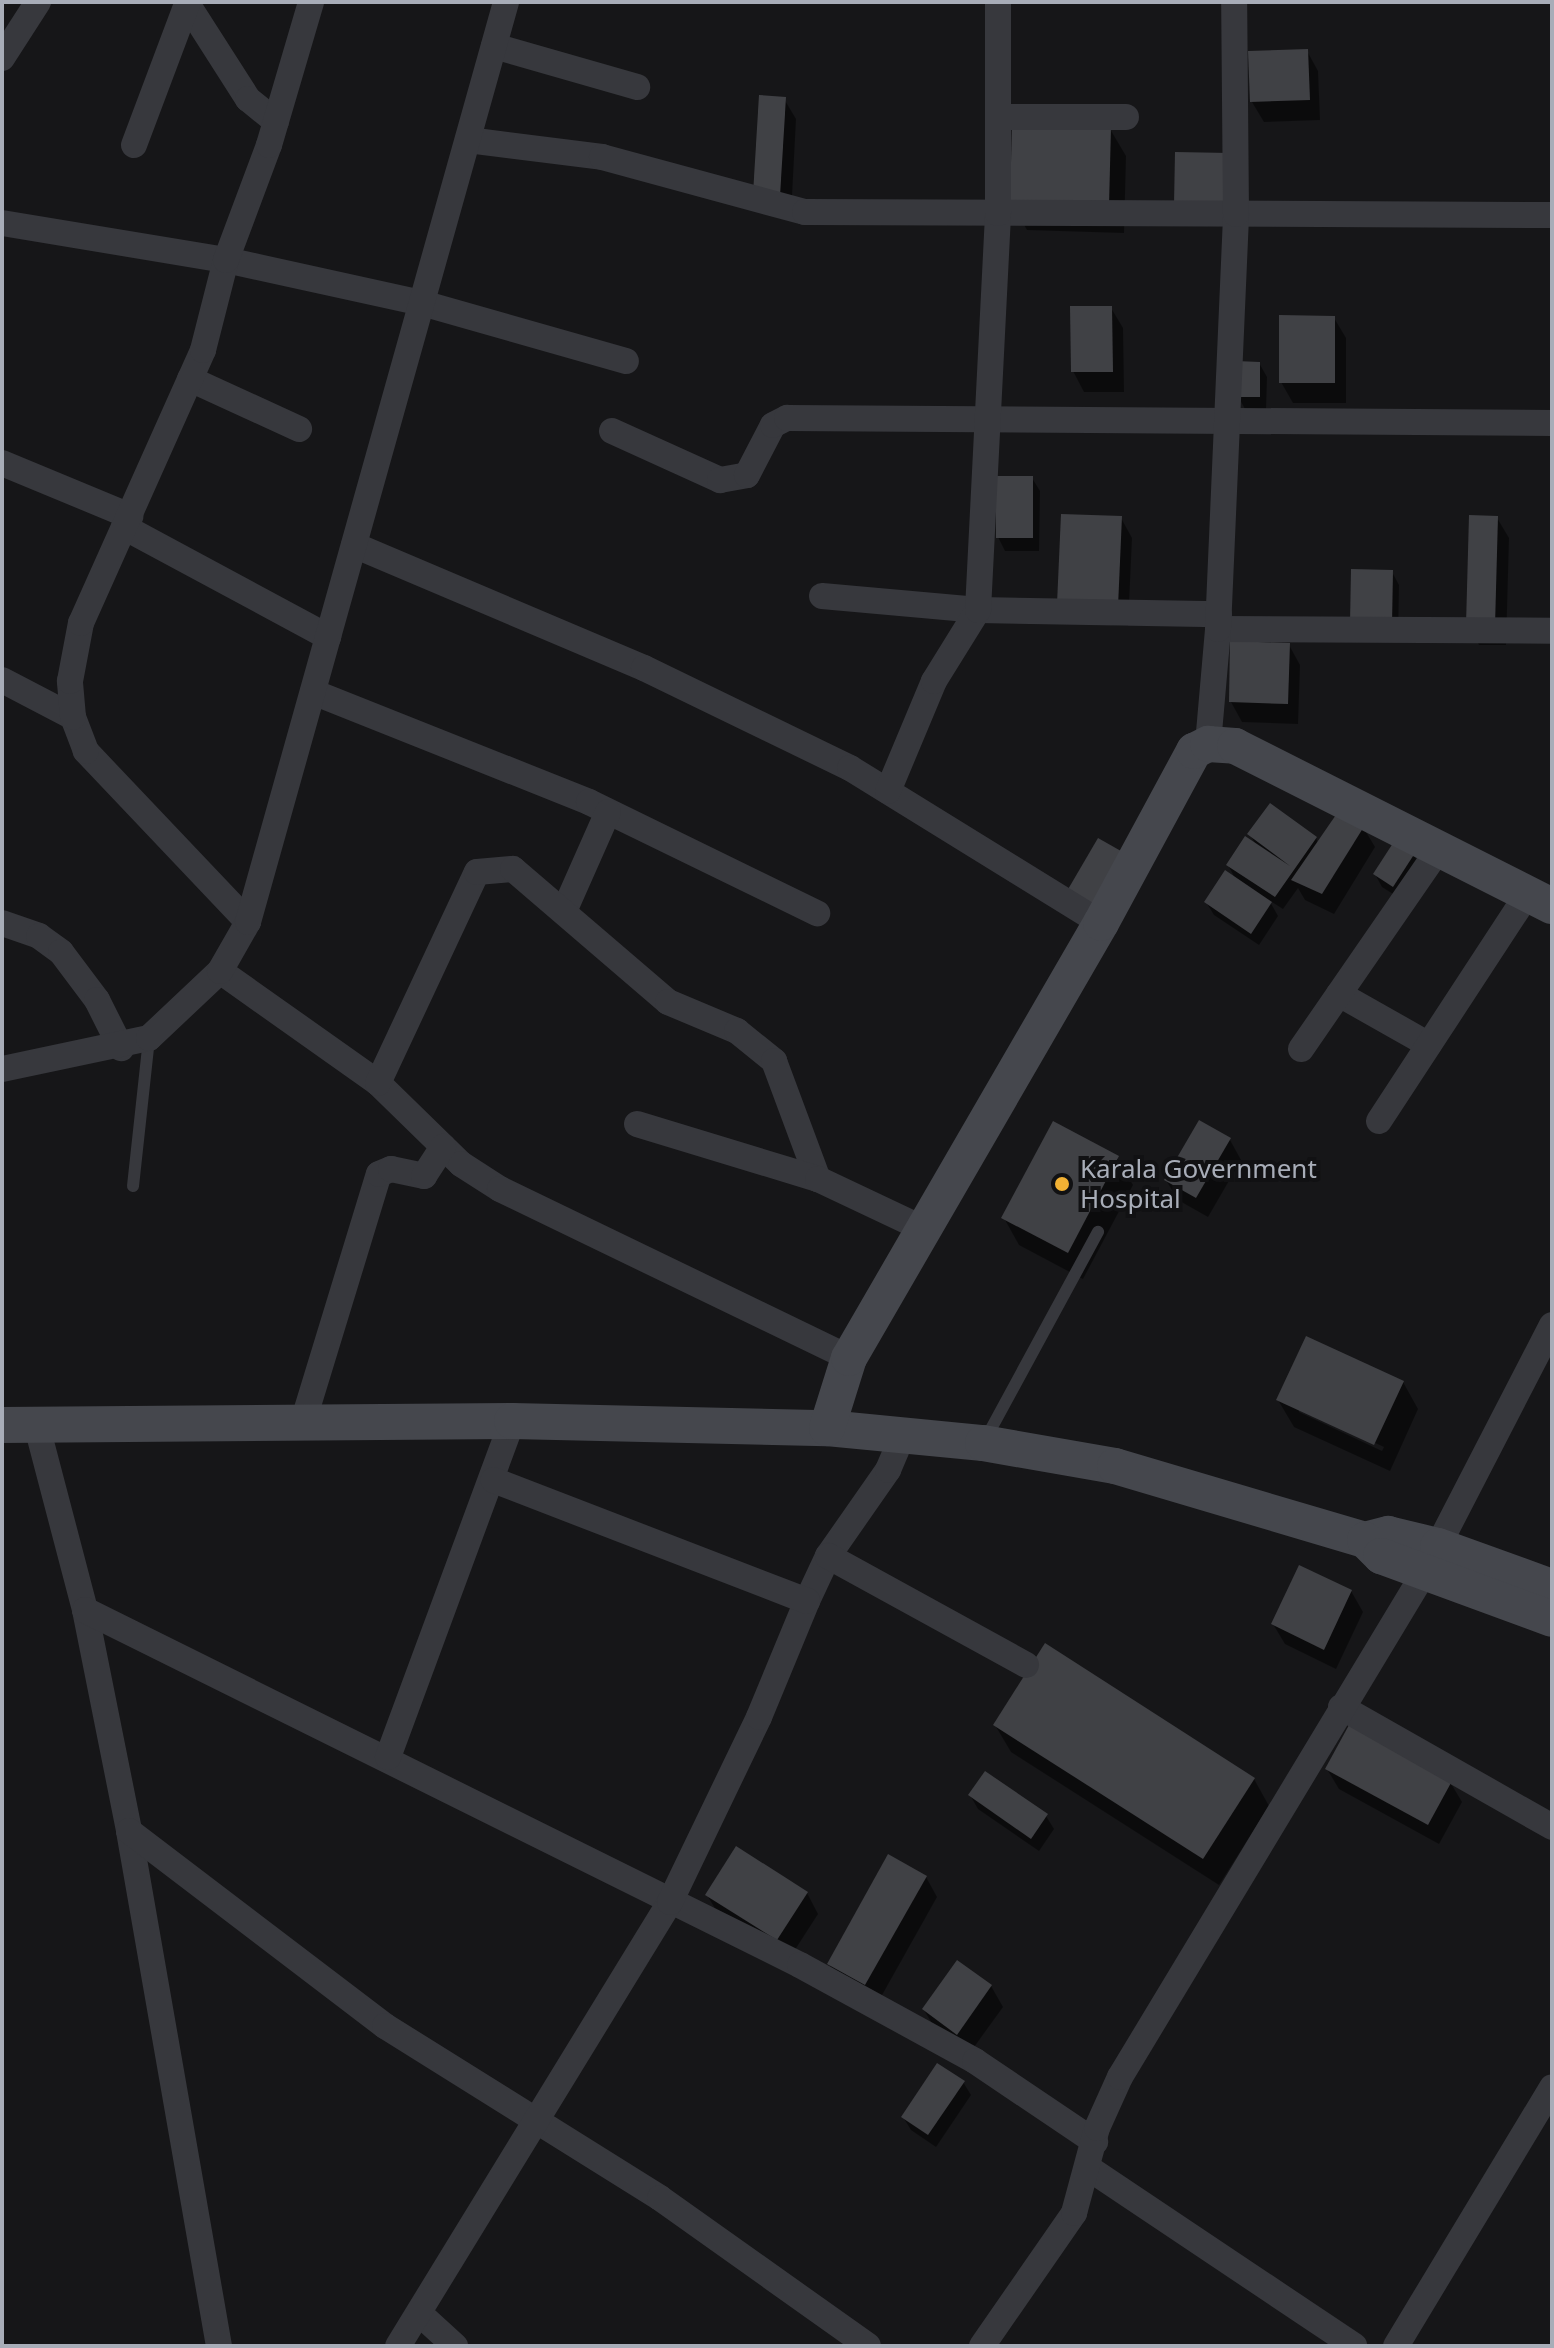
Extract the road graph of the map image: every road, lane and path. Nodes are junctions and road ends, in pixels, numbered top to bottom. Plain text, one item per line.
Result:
1 (38, 2) edge
2 (311, 2) edge
3 (506, 2) edge
4 (998, 2) edge
5 (1234, 2) edge
6 (186, 3) edge
7 (494, 46) junction
8 (2, 58) edge
9 (637, 87) dead end
10 (998, 117) junction
11 (1126, 117) dead end
12 (276, 122) junction
13 (468, 140) junction
14 (134, 145) dead end
15 (998, 213) junction
16 (1236, 214) junction
17 (1552, 215) edge
18 (2, 223) edge
19 (226, 260) junction
20 (422, 303) junction
21 (626, 361) dead end
22 (190, 379) junction
23 (987, 417) junction
24 (1226, 420) junction
25 (1552, 423) edge
26 (299, 429) dead end
27 (612, 431) dead end
28 (2, 463) edge
29 (127, 522) junction
30 (354, 545) junction
31 (822, 596) dead end
32 (978, 610) junction
33 (1219, 621) junction
34 (1552, 631) edge
35 (328, 637) junction
36 (2, 680) edge
37 (313, 692) junction
38 (73, 717) junction
39 (1208, 744) junction
40 (888, 791) junction
41 (608, 812) junction
42 (1437, 852) junction
43 (1539, 901) edge
44 (565, 909) junction
45 (817, 913) dead end
46 (248, 922) junction
47 (2, 923) edge
48 (1101, 923) junction
49 (220, 971) junction
50 (1339, 994) junction
51 (149, 1038) junction
52 (1429, 1045) junction
53 (121, 1048) junction
54 (1301, 1049) dead end
55 (2, 1069) edge
56 (378, 1083) junction
57 (1379, 1121) dead end
58 (637, 1124) dead end
59 (443, 1147) junction
60 (818, 1179) junction
61 (133, 1186) dead end
62 (924, 1229) junction
63 (1098, 1232) dead end
64 (1552, 1325) edge
65 (849, 1358) junction
66 (512, 1421) junction
67 (303, 1422) junction
68 (19, 1424) edge
69 (827, 1428) junction
70 (903, 1435) junction
71 (983, 1443) junction
72 (494, 1480) junction
73 (828, 1556) junction
74 (1431, 1560) junction
75 (1552, 1587) edge
76 (807, 1601) junction
77 (85, 1610) junction
78 (1552, 1619) edge
79 (1026, 1665) dead end
80 (1341, 1707) junction
81 (388, 1757) junction
82 (1552, 1827) edge
83 (129, 1831) junction
84 (670, 1902) junction
85 (1552, 2087) edge
86 (1546, 2117) edge
87 (534, 2119) junction
88 (1095, 2142) junction
89 (1090, 2169) junction
90 (419, 2313) junction
91 (219, 2346) edge
92 (398, 2346) edge
93 (455, 2346) edge
94 (868, 2346) edge
95 (982, 2346) edge
96 (1354, 2346) edge
97 (1396, 2346) edge

1 - 8 street
2 - 12 street
3 - 7 street
4 - 10 street
5 - 16 street
6 - 12 street
6 - 14 street
7 - 9 street
7 - 13 street
10 - 11 street
10 - 15 street
12 - 19 street
13 - 15 street
13 - 20 street
15 - 16 street
15 - 23 street
16 - 17 street
16 - 24 street
18 - 19 street
19 - 20 street
19 - 22 street
20 - 21 street
20 - 30 street
22 - 26 street
22 - 29 street
23 - 24 street
23 - 27 street
23 - 32 street
24 - 25 street
24 - 33 street
28 - 29 street
29 - 35 street
29 - 38 street
30 - 35 street
30 - 40 street
31 - 32 street
32 - 33 street
32 - 40 street
33 - 34 street
33 - 39 street
35 - 37 street
36 - 38 street
37 - 41 street
37 - 46 street
38 - 46 street
39 - 42 main road
39 - 48 main road
40 - 48 street
41 - 44 street
41 - 45 street
42 - 43 main road
42 - 50 street
43 - 52 street
44 - 56 street
44 - 60 street
46 - 49 street
47 - 53 street
48 - 62 main road
49 - 51 street
49 - 56 street
50 - 52 street
50 - 54 street
51 - 53 street
51 - 61 lane
52 - 57 street
53 - 55 street
56 - 59 street
58 - 60 street
59 - 65 street
59 - 67 street
60 - 62 street
62 - 65 main road
63 - 71 lane
64 - 74 street
65 - 69 main road
66 - 67 main road
66 - 69 main road
66 - 72 street
67 - 68 main road
68 - 77 street
69 - 70 main road
70 - 71 main road
70 - 73 street
71 - 74 main road
72 - 76 street
72 - 81 street
73 - 76 street
73 - 79 street
74 - 75 main road
74 - 78 main road
74 - 80 street
76 - 84 street
77 - 81 street
77 - 83 street
80 - 82 street
80 - 88 street
81 - 84 street
83 - 87 street
83 - 91 street
84 - 87 street
84 - 88 street
85 - 86 street
86 - 97 street
87 - 90 street
87 - 94 street
88 - 89 street
89 - 95 street
89 - 96 street
90 - 92 street
90 - 93 street

